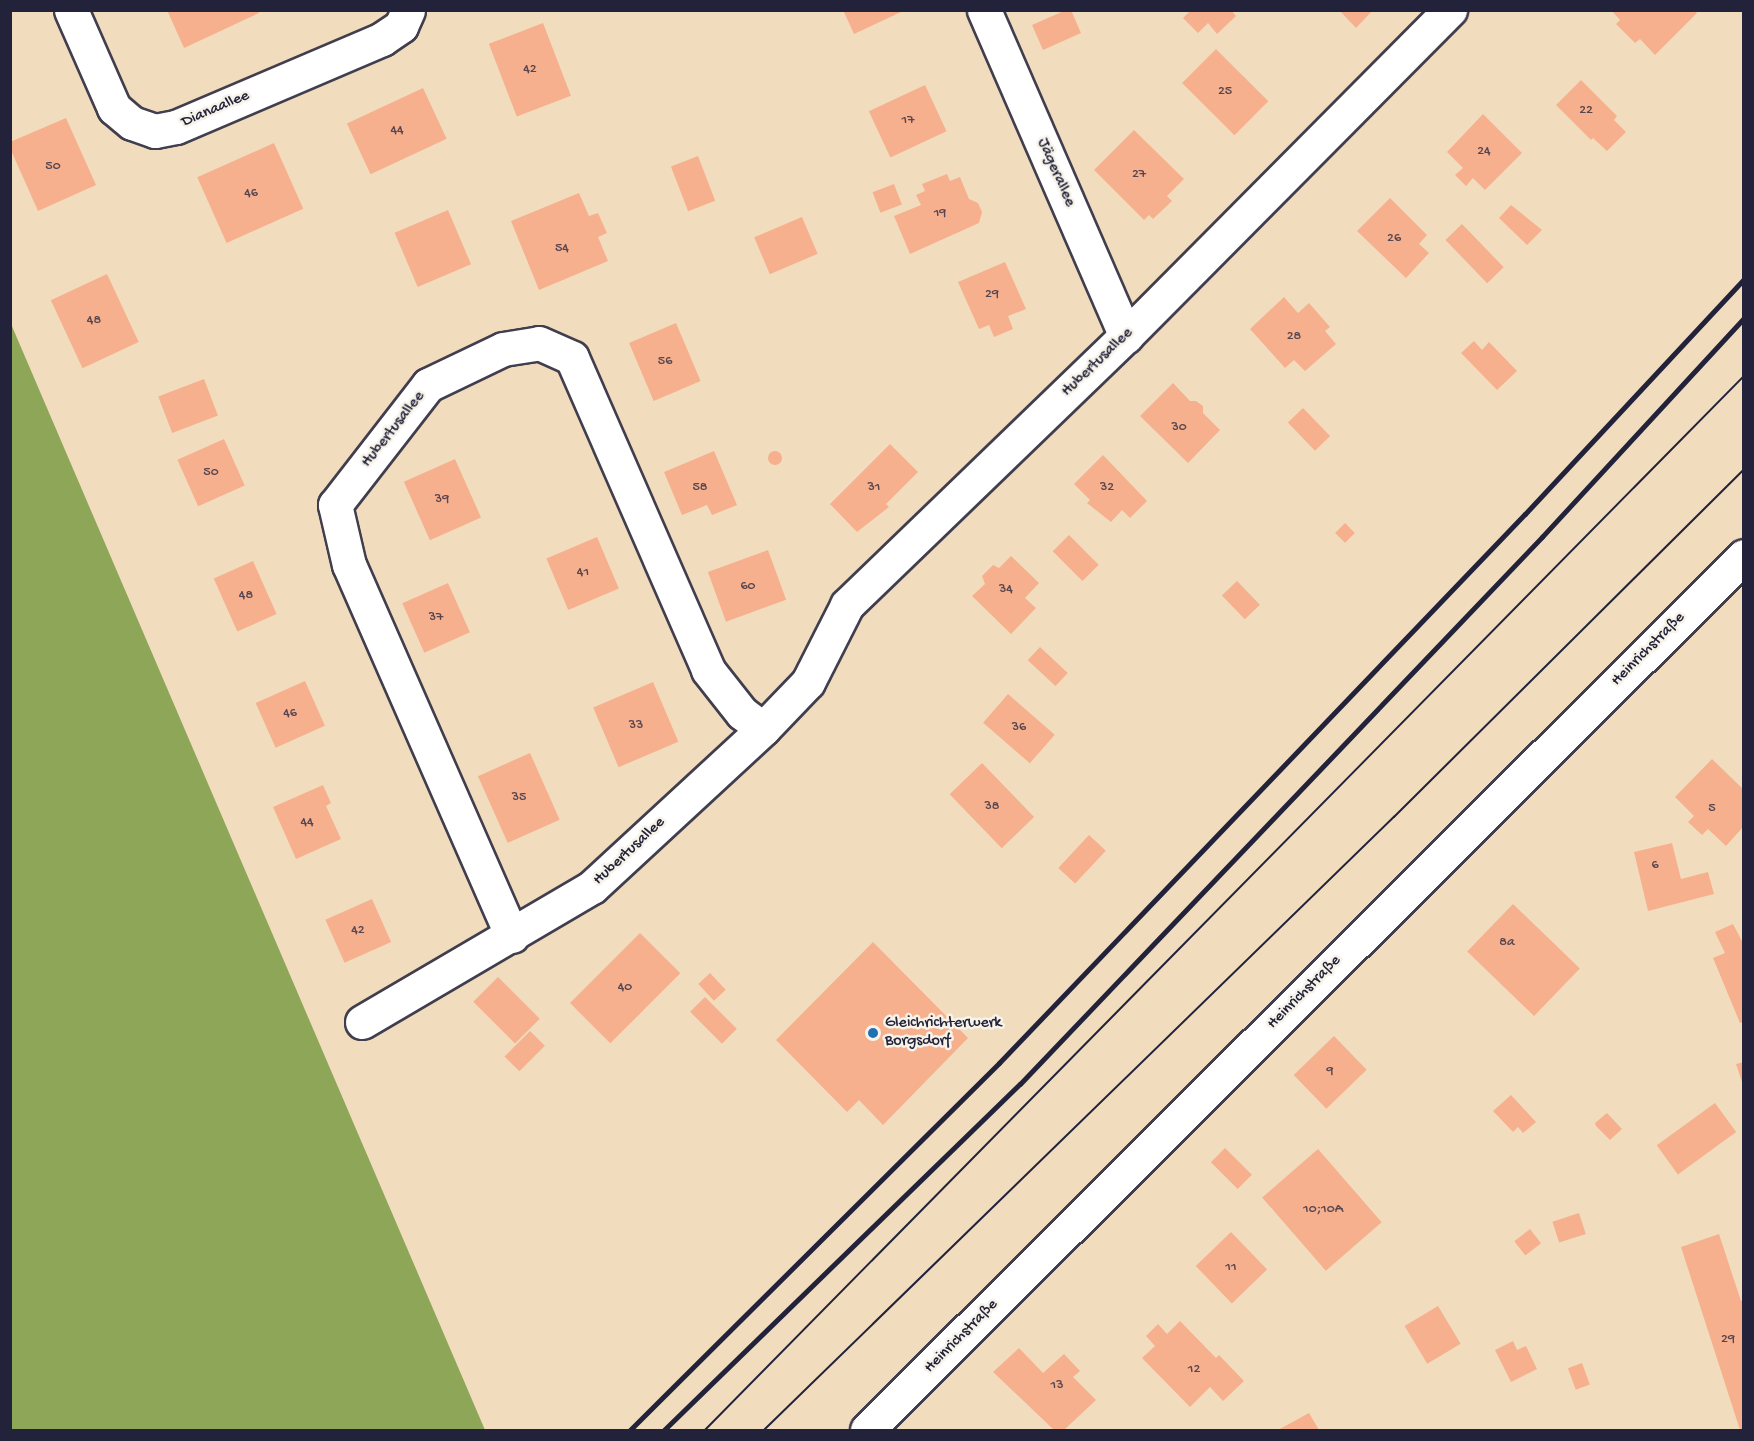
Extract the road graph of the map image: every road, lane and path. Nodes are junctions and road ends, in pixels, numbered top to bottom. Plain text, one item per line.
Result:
1 (71, 10) edge
2 (408, 10) edge
3 (984, 10) edge
4 (1450, 10) edge
5 (1126, 336) junction
6 (1743, 556) edge
7 (763, 729) junction
8 (512, 936) junction
9 (363, 1022) dead end
10 (867, 1431) edge

1 - 2 street, Dianaallee
3 - 5 street, Jägerallee
4 - 5 street, Hubertusallee
5 - 7 street, Hubertusallee
6 - 10 street, Heinrichstraße
7 - 8 street, Hubertusallee
7 - 8 street, Hubertusallee
8 - 9 street, Hubertusallee

